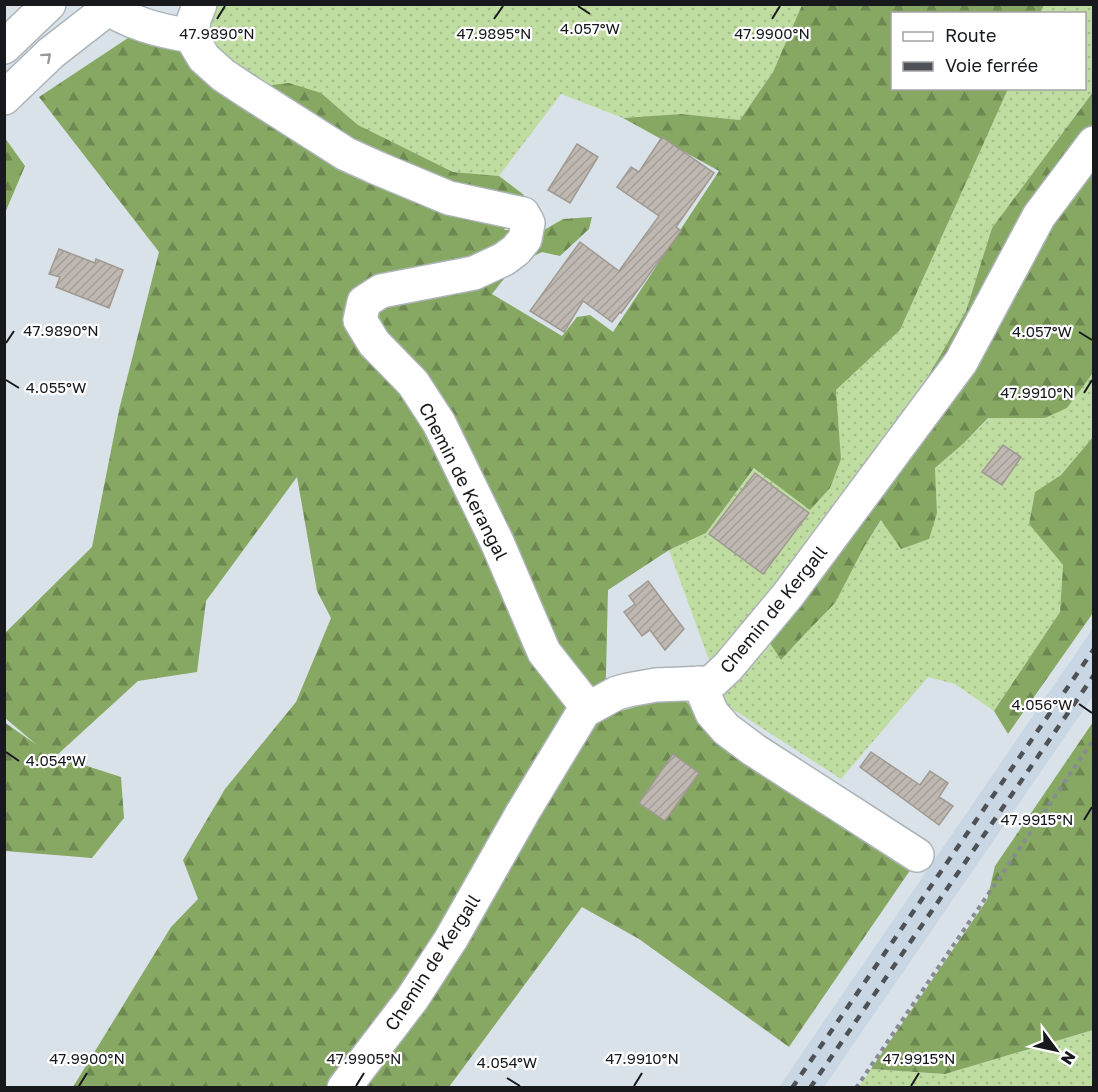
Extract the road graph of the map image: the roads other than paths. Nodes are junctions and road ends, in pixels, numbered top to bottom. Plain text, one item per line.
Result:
1 (49, 4) edge
2 (200, 4) edge
3 (107, 6) edge
4 (192, 36) junction
5 (4, 47) edge
6 (4, 98) edge
7 (1094, 143) edge
8 (699, 683) junction
9 (588, 708) junction
10 (917, 855) dead end
11 (344, 1088) edge

1 - 5 street
2 - 4 street
3 - 4 street
6 -> 3 street
4 - 9 street, Chemin de Kerangal
7 - 8 street, Chemin de Kergall
8 - 9 street, Chemin de Kergall
8 - 10 street
9 - 11 street, Chemin de Kergall

